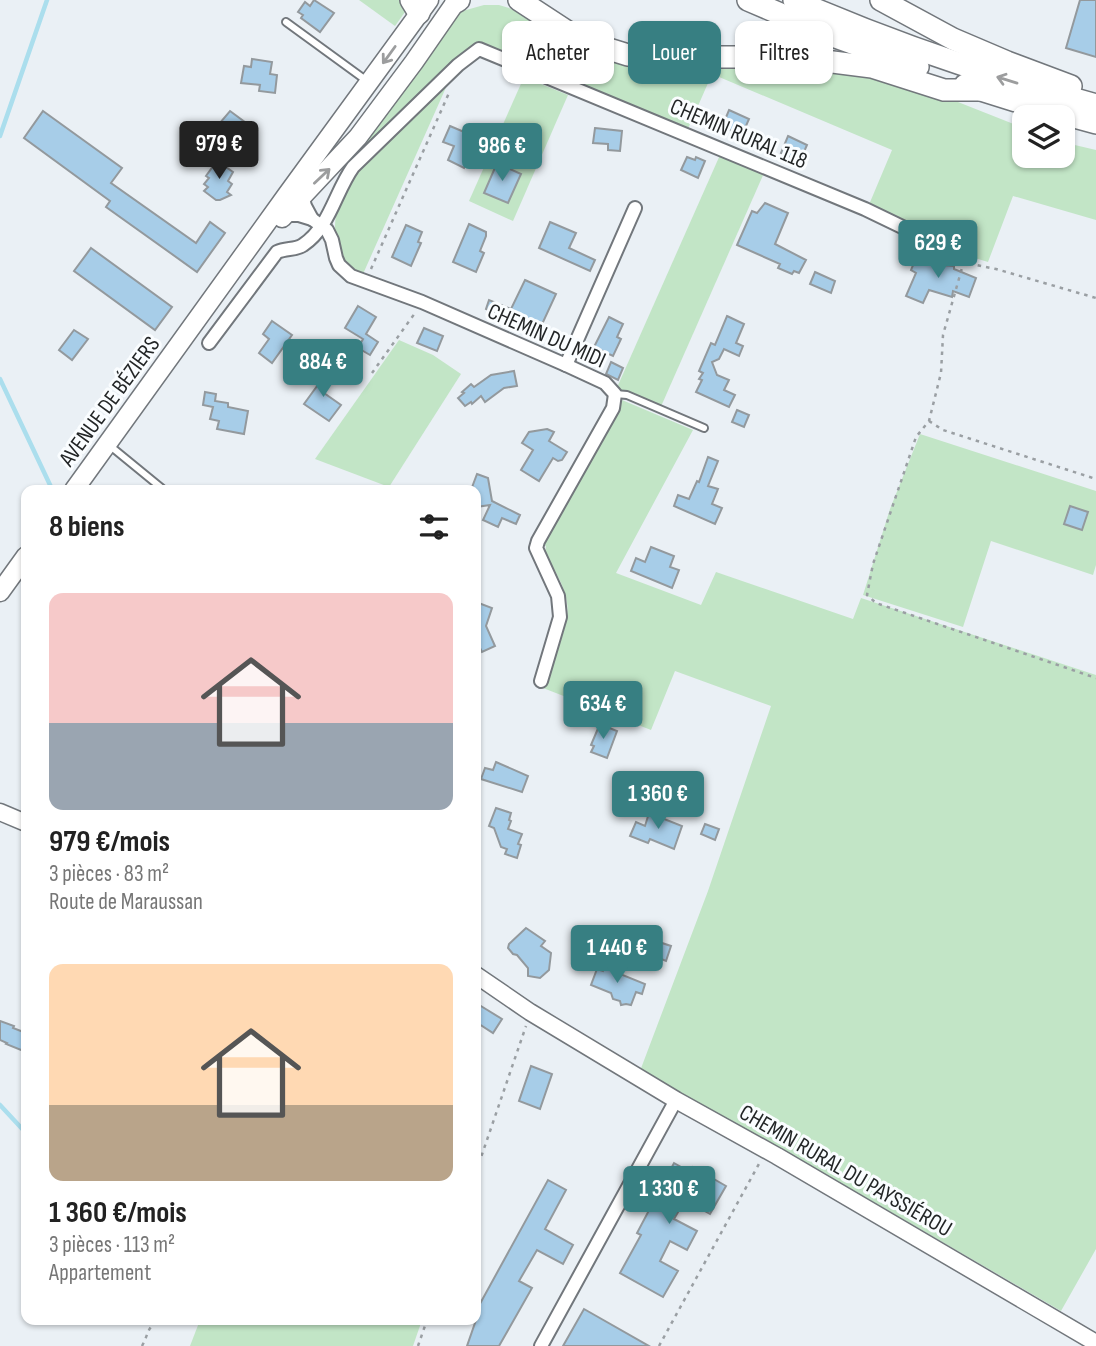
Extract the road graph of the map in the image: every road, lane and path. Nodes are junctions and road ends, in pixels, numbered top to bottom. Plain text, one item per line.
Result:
1 (519, 0) edge
2 (748, 0) edge
3 (794, 0) edge
4 (881, 0) edge
5 (457, 1) edge
6 (420, 4) edge
7 (286, 22) dead end
8 (368, 83) junction
9 (453, 85) dead end
10 (979, 90) junction
11 (1096, 96) edge
12 (1096, 105) edge
13 (1096, 123) edge
14 (302, 195) junction
15 (635, 208) dead end
16 (285, 215) junction
17 (317, 222) junction
18 (956, 257) junction
19 (365, 282) junction
20 (1096, 298) edge
21 (422, 302) junction
22 (183, 340) junction
23 (209, 343) dead end
24 (566, 365) junction
25 (372, 373) dead end
26 (615, 394) junction
27 (929, 421) junction
28 (704, 428) dead end
29 (108, 444) junction
30 (1096, 479) edge
31 (78, 485) edge
32 (158, 485) edge
33 (21, 563) edge
34 (0, 592) edge
35 (1096, 678) edge
36 (541, 681) dead end
37 (0, 812) edge
38 (21, 820) edge
39 (481, 978) edge
40 (530, 1012) junction
41 (676, 1100) junction
42 (766, 1150) junction
43 (481, 1157) edge
44 (152, 1325) edge
45 (425, 1325) edge
46 (1096, 1343) edge
47 (142, 1346) edge
48 (418, 1346) edge
49 (541, 1346) edge
50 (659, 1346) edge

1 - 10 highway
2 - 10 highway
12 -> 3 highway
4 - 11 highway
14 -> 5 main road
6 -> 8 main road
7 - 8 lane
8 - 22 main road
9 - 19 path
10 - 13 highway
14 - 16 main road
14 - 17 street, CHEMIN DU MIDI
15 - 24 street
16 - 17 street
16 - 22 main road
17 - 18 street, CHEMIN RURAL 118
17 - 19 street, CHEMIN DU MIDI
17 - 23 street
18 - 20 path
18 - 27 path
19 - 21 street, CHEMIN DU MIDI
21 - 24 street, CHEMIN DU MIDI
21 - 25 path
22 - 29 main road, AVENUE DE BÉZIERS
24 - 26 street, CHEMIN DU MIDI
26 - 28 lane
26 - 36 street, CHEMIN DU MIDI
27 - 30 path
27 - 35 path
29 - 31 main road, AVENUE DE BÉZIERS
29 - 32 lane
33 - 34 main road
37 - 38 street
39 - 40 street, CHEMIN RURAL DU PAYSSIÉROU
40 - 41 street, CHEMIN RURAL DU PAYSSIÉROU
40 - 43 path
41 - 42 street, CHEMIN RURAL DU PAYSSIÉROU
41 - 49 street
42 - 46 street, CHEMIN RURAL DU PAYSSIÉROU
42 - 50 path
44 - 47 path
45 - 48 path

